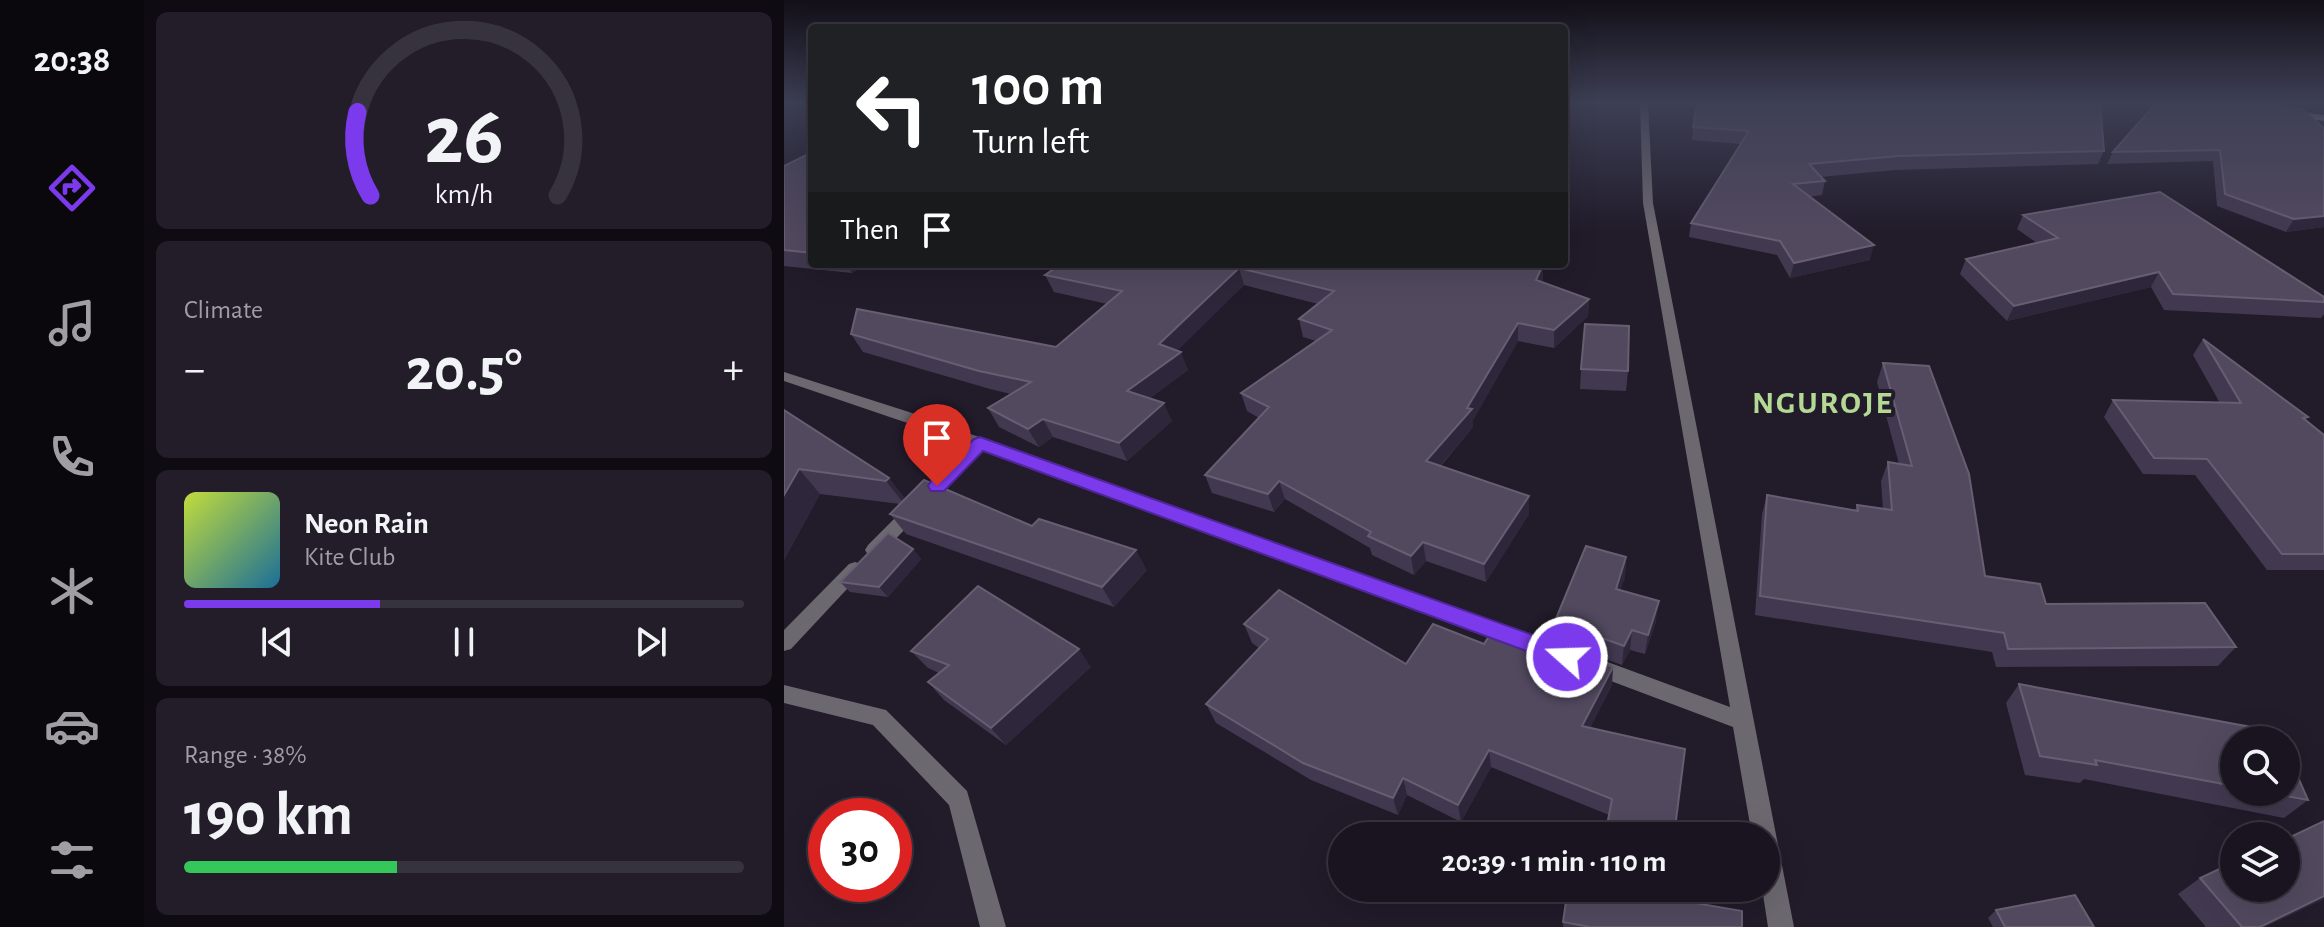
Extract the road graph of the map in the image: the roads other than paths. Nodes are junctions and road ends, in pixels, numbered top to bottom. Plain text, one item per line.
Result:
1 (1646, 146) edge
2 (784, 376) edge
3 (980, 443) junction
4 (784, 643) edge
5 (784, 694) edge
6 (1743, 721) junction
7 (1761, 822) edge
8 (1776, 902) edge
9 (993, 927) edge
10 (1781, 927) edge

1 - 6 street
2 - 3 street
3 - 4 street
3 - 6 street
5 - 9 street
6 - 7 street
8 - 10 street

